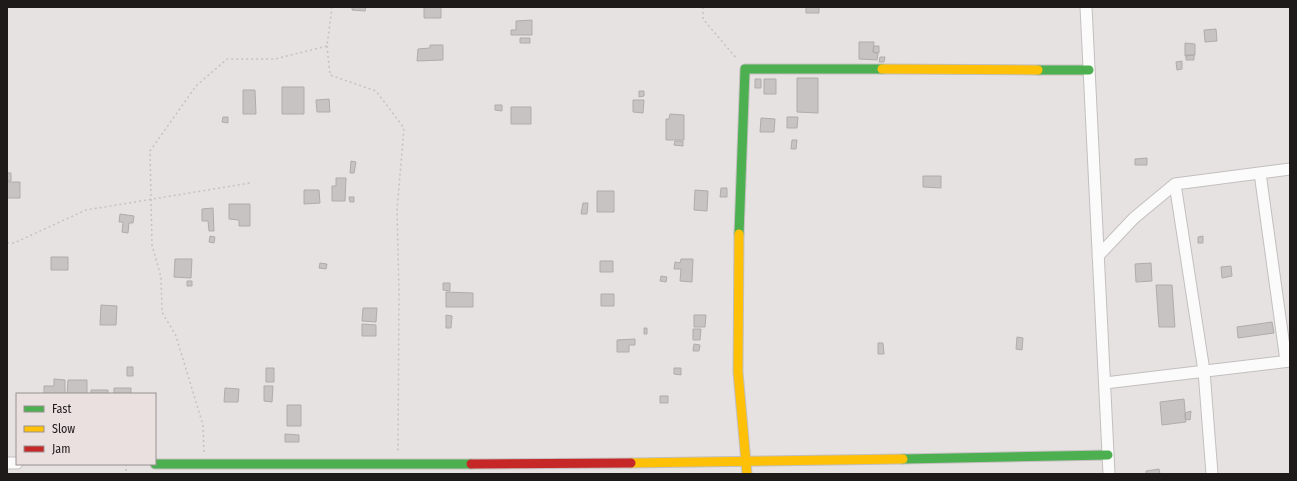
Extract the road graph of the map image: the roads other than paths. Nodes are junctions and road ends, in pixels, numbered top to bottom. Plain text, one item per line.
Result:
1 (1086, 7) edge
2 (1089, 70) junction
3 (1290, 170) edge
4 (1260, 173) junction
5 (1175, 184) junction
6 (1098, 256) junction
7 (1288, 361) edge
8 (1204, 371) junction
9 (1105, 383) junction
10 (1108, 455) junction
11 (747, 462) junction
12 (156, 464) edge
13 (398, 470) edge
14 (747, 474) edge
15 (1109, 474) edge
16 (1212, 474) edge

1 - 2 street
2 - 6 street
2 - 11 street
3 - 4 street
4 - 5 street
4 - 7 street
5 - 6 street
5 - 8 street
6 - 9 street
7 - 8 street
8 - 9 street
8 - 16 street
9 - 10 street
10 - 11 street
10 - 15 street
11 - 13 street
11 - 14 street
12 - 13 street

